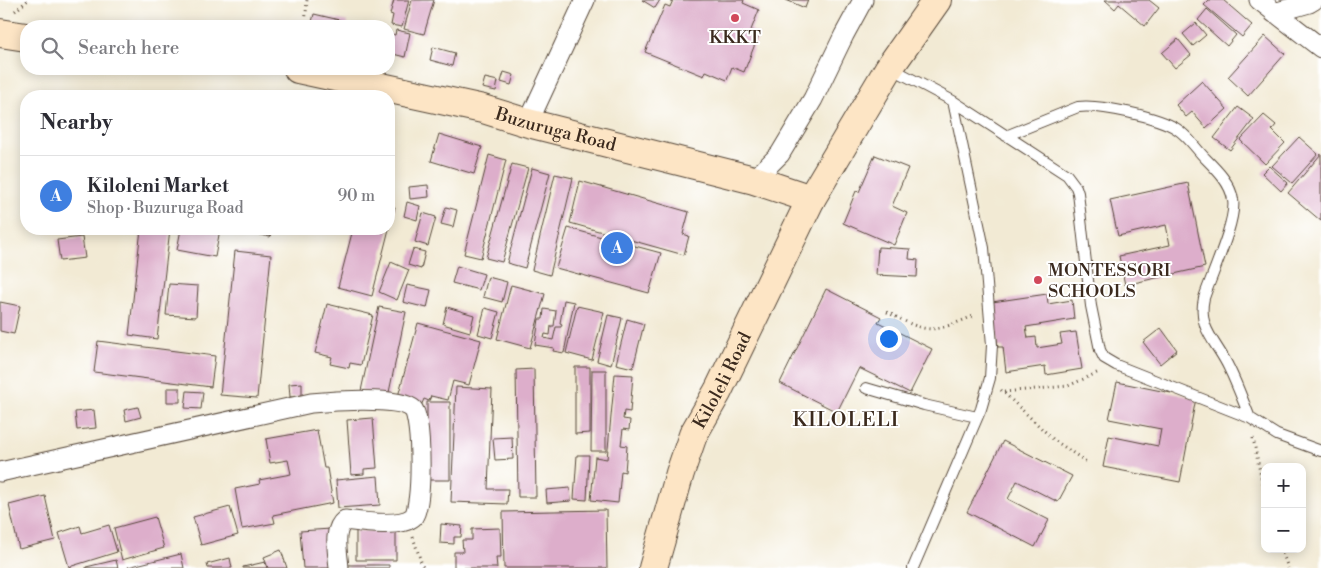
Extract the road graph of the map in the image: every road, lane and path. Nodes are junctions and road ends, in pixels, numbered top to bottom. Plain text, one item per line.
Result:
1 (307, 0) edge
2 (585, 0) edge
3 (863, 0) edge
4 (937, 0) edge
5 (1259, 0) edge
6 (1314, 0) edge
7 (1274, 13) junction
8 (305, 20) edge
9 (0, 33) edge
10 (20, 36) edge
11 (1321, 48) edge
12 (890, 68) junction
13 (326, 75) edge
14 (953, 101) junction
15 (528, 123) junction
16 (1006, 136) junction
17 (754, 180) junction
18 (812, 199) junction
19 (990, 309) junction
20 (887, 312) dead end
21 (1116, 365) junction
22 (989, 379) junction
23 (866, 388) dead end
24 (1003, 392) junction
25 (977, 417) junction
26 (1250, 418) junction
27 (1321, 450) edge
28 (1088, 463) dead end
29 (0, 472) edge
30 (1261, 475) edge
31 (408, 520) junction
32 (1282, 553) edge
33 (338, 568) edge
34 (423, 568) edge
35 (653, 568) edge
36 (913, 568) edge
37 (1288, 568) edge

1 - 8 path
2 - 15 street
3 - 17 street
4 - 12 main road, Kiloleli Road
5 - 7 street
6 - 7 street
7 - 11 street
9 - 10 main road
12 - 14 lane
12 - 18 main road, Kiloleli Road
13 - 15 main road, Buzuruga Road
14 - 16 lane
14 - 19 lane
15 - 17 main road, Buzuruga Road
16 - 21 lane
16 - 26 lane
17 - 18 main road, Buzuruga Road
18 - 35 main road, Kiloleli Road
19 - 20 path
19 - 22 lane
21 - 24 path
21 - 26 lane
22 - 24 path
22 - 25 lane
23 - 25 lane
24 - 28 path
25 - 36 lane
26 - 27 lane
26 - 30 path
29 - 31 street
31 - 33 street
31 - 34 path
32 - 37 path

